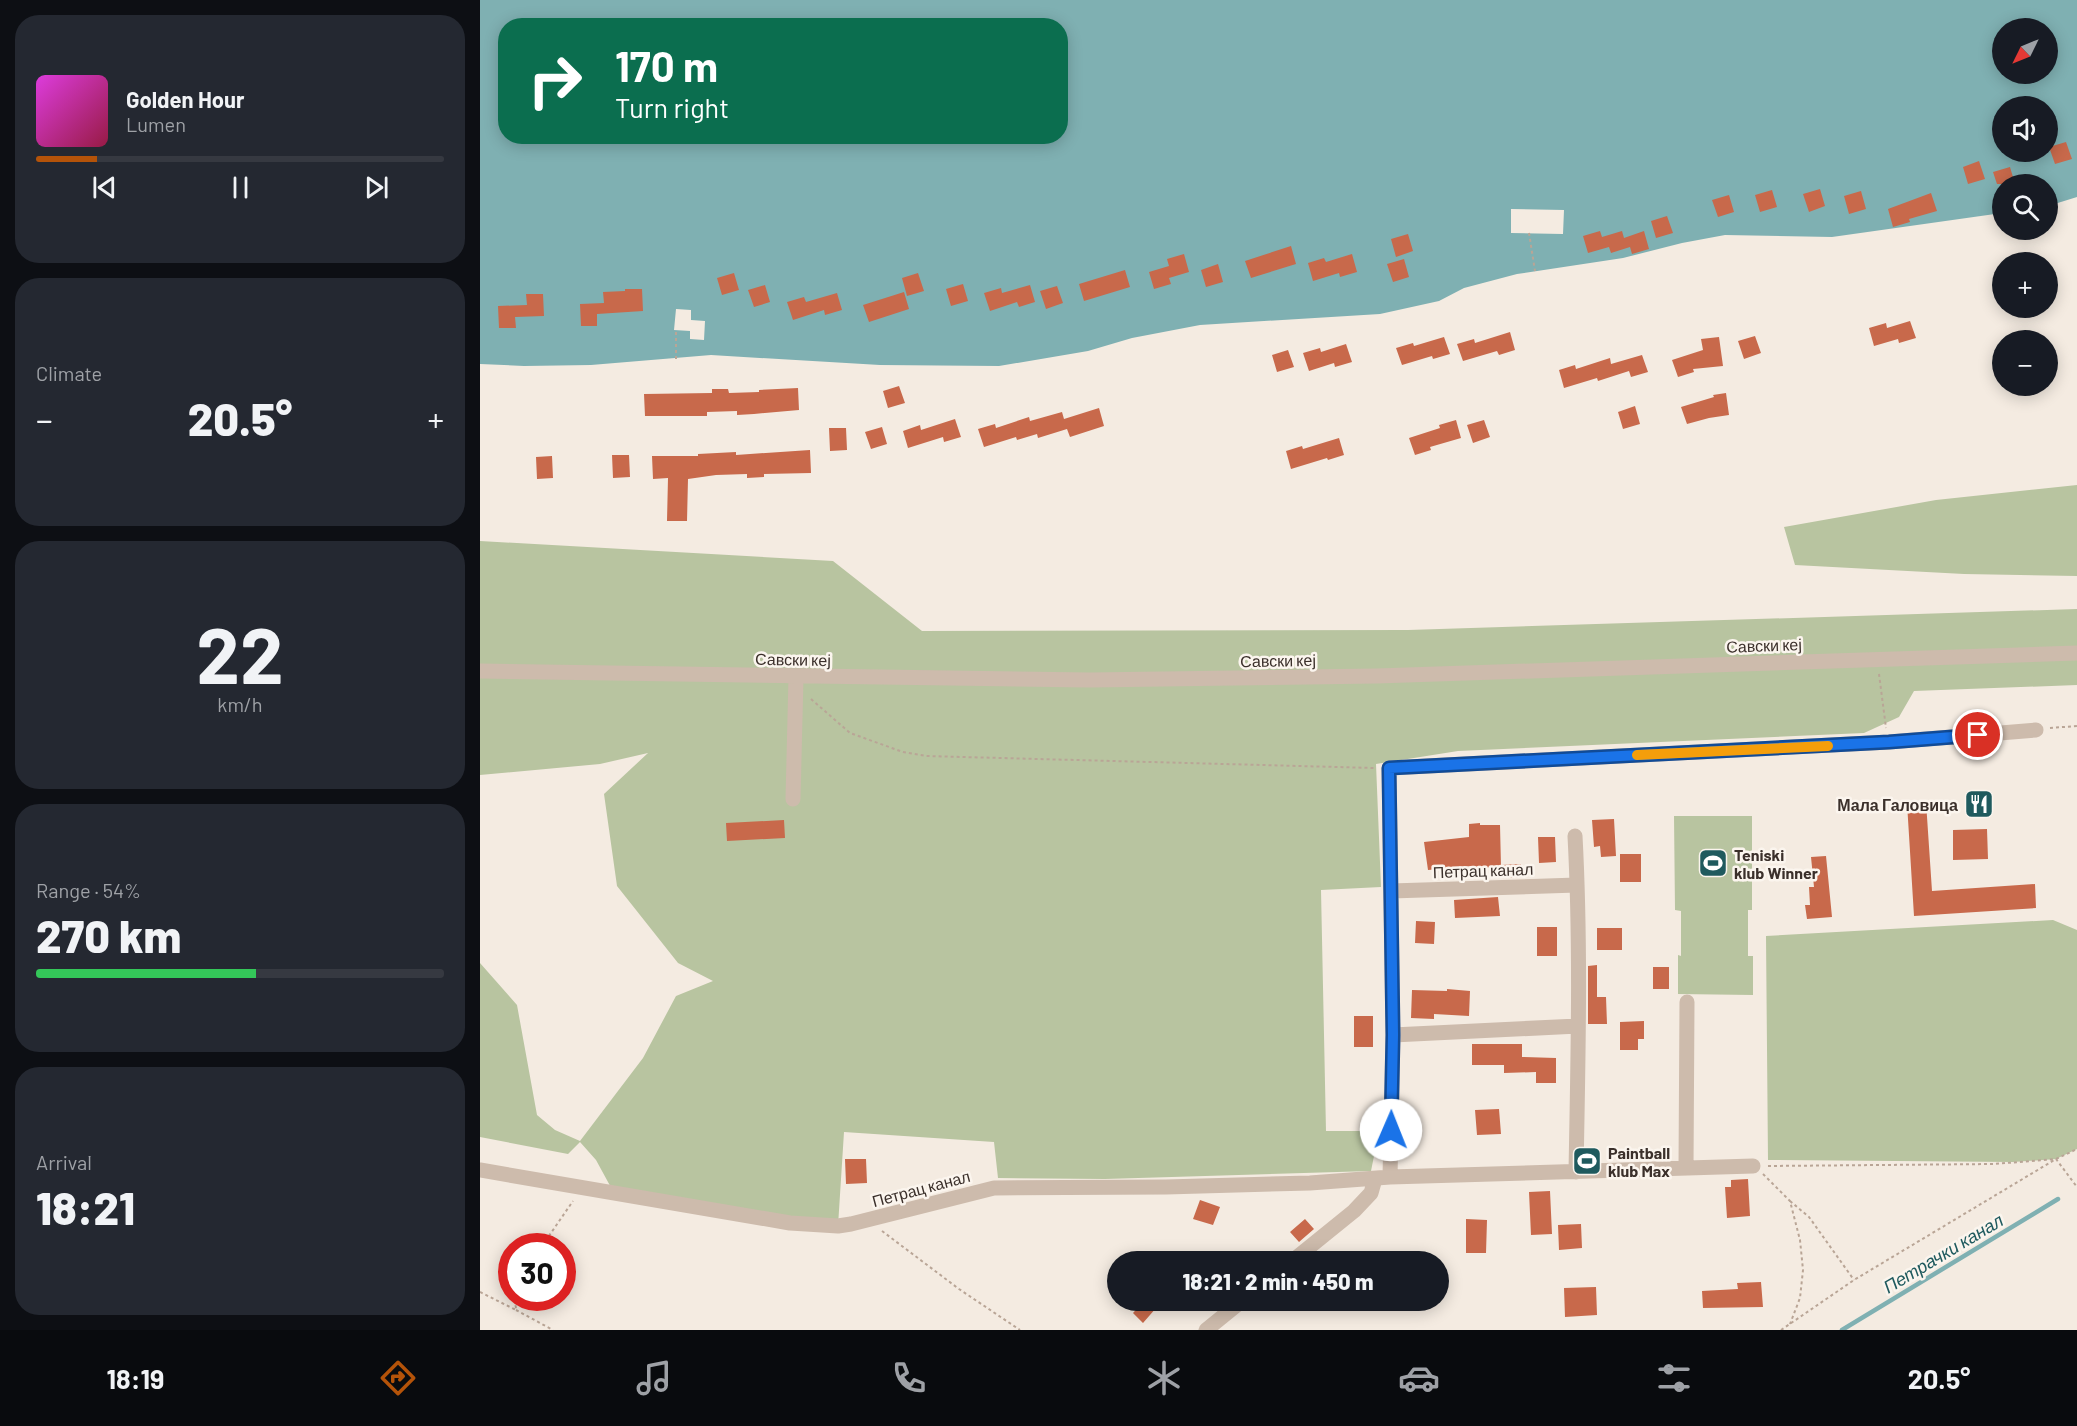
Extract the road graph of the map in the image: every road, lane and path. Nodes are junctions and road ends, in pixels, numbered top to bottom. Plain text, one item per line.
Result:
1 (1529, 233) dead end
2 (1535, 272) dead end
3 (676, 330) dead end
4 (676, 359) dead end
5 (2077, 653) edge
6 (1876, 660) junction
7 (480, 671) edge
8 (796, 681) junction
9 (2077, 726) edge
10 (2036, 730) joint
11 (1889, 742) junction
12 (1389, 768) junction
13 (793, 799) dead end
14 (1575, 836) dead end
15 (1577, 885) junction
16 (1391, 891) junction
17 (1687, 1002) dead end
18 (1578, 1026) junction
19 (1393, 1035) junction
20 (2077, 1149) edge
21 (2056, 1159) junction
22 (1753, 1166) junction
23 (1686, 1168) junction
24 (480, 1170) edge
25 (1575, 1172) junction
26 (1383, 1178) junction
27 (583, 1186) junction
28 (2077, 1187) edge
29 (1791, 1201) junction
30 (863, 1222) junction
31 (551, 1233) edge
32 (1305, 1251) edge
33 (1854, 1280) junction
34 (480, 1292) edge
35 (498, 1301) edge
36 (518, 1311) edge
37 (1229, 1311) edge
38 (1790, 1324) junction
39 (553, 1330) edge
40 (1020, 1330) edge
41 (1206, 1330) edge
42 (1781, 1330) edge

1 - 2 path
3 - 4 path
5 - 6 street, Савски кеј
6 - 8 street, Савски кеј
6 - 11 path
7 - 8 street, Савски кеј
8 - 12 path
8 - 13 street
9 - 10 path
10 - 11 street
11 - 12 street
12 - 16 street
14 - 15 street
15 - 16 street, Петрац канал
15 - 18 street
16 - 19 street
17 - 23 street
18 - 19 street
18 - 25 street
19 - 26 street
20 - 21 path
21 - 22 path
21 - 28 path
21 - 33 path
22 - 23 street, Петрац канал
22 - 29 path
23 - 25 street, Петрац канал
24 - 27 street, Петрац канал
25 - 26 street, Петрац канал
26 - 30 street, Петрац канал
26 - 32 street
27 - 30 street, Петрац канал
27 - 31 path
29 - 33 path
29 - 38 path
30 - 40 path
33 - 38 path
34 - 35 path
36 - 39 path
37 - 41 street
38 - 42 path

